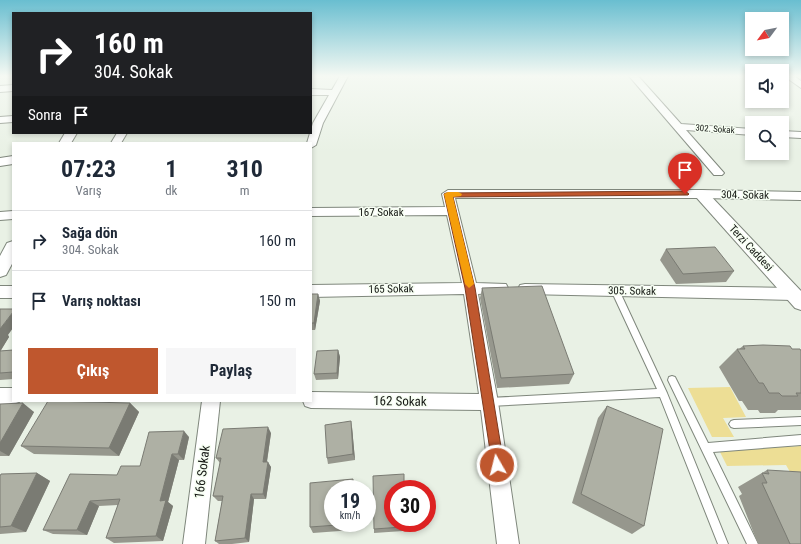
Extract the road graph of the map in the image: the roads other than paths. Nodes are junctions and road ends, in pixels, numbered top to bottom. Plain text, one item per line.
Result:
1 (329, 101) edge
2 (655, 101) edge
3 (12, 119) edge
4 (0, 120) edge
5 (315, 123) edge
6 (678, 127) junction
7 (745, 132) edge
8 (789, 134) edge
9 (801, 135) edge
10 (312, 142) edge
11 (12, 160) edge
12 (0, 162) edge
13 (718, 173) dead end
14 (701, 194) junction
15 (801, 196) edge
16 (452, 211) junction
17 (312, 212) edge
18 (12, 215) edge
19 (0, 216) edge
20 (12, 249) edge
21 (1, 267) edge
22 (470, 288) junction
23 (615, 290) junction
24 (312, 291) edge
25 (0, 292) edge
26 (12, 292) edge
27 (797, 298) edge
28 (672, 380) dead end
29 (663, 393) junction
30 (0, 396) edge
31 (12, 396) edge
32 (312, 400) edge
33 (211, 402) edge
34 (488, 402) junction
35 (801, 421) edge
36 (734, 424) dead end
37 (801, 440) edge
38 (705, 448) junction
39 (194, 544) edge
40 (508, 544) edge
41 (722, 544) edge
42 (753, 544) edge

1 - 5 street
2 - 6 street
3 - 4 street
5 - 10 street
6 - 7 street, 302. Sokak
6 - 13 street
8 - 9 street
11 - 12 street
14 - 15 street, 304. Sokak
14 - 16 street, 304. Sokak
14 - 27 street, Terzi Caddesi
16 - 17 street, 167 Sokak
16 - 22 street
18 - 19 street
20 - 21 street
22 - 23 street, 305. Sokak
22 - 24 street, 165 Sokak
22 - 34 street
23 - 27 street, 305. Sokak
23 - 29 lane
25 - 26 street
28 - 38 lane
29 - 34 lane
29 - 41 lane
30 - 31 street
32 - 34 street, 162 Sokak
33 - 39 street, 166 Sokak
34 - 40 street
35 - 36 lane
37 - 38 lane
38 - 42 lane

